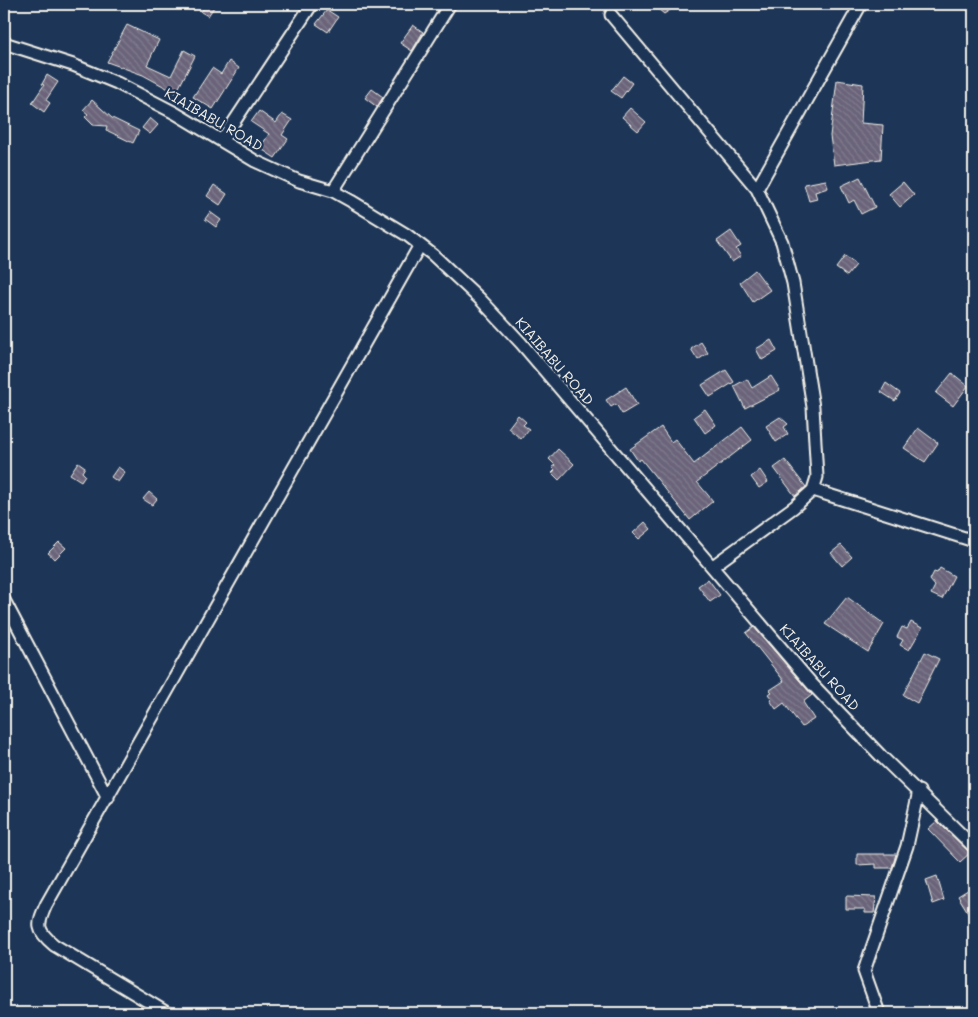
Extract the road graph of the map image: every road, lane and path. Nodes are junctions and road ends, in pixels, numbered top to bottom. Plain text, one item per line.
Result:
1 (312, 4) edge
2 (450, 4) edge
3 (862, 4) edge
4 (611, 15) dead end
5 (4, 43) edge
6 (222, 140) junction
7 (756, 189) junction
8 (333, 191) junction
9 (420, 245) junction
10 (813, 490) junction
11 (974, 540) edge
12 (713, 566) junction
13 (4, 600) edge
14 (919, 791) junction
15 (108, 798) junction
16 (974, 847) edge
17 (167, 1013) edge
18 (879, 1013) edge

1 - 6 street
2 - 8 street
3 - 7 street
4 - 7 street
5 - 6 street, KIAIBABU ROAD
6 - 8 street, KIAIBABU ROAD
7 - 10 street
8 - 9 street, KIAIBABU ROAD
9 - 12 street, KIAIBABU ROAD
9 - 15 street
10 - 11 street
10 - 12 street
12 - 14 street, KIAIBABU ROAD
13 - 15 street
14 - 16 street, KIAIBABU ROAD
14 - 18 street
15 - 17 street

